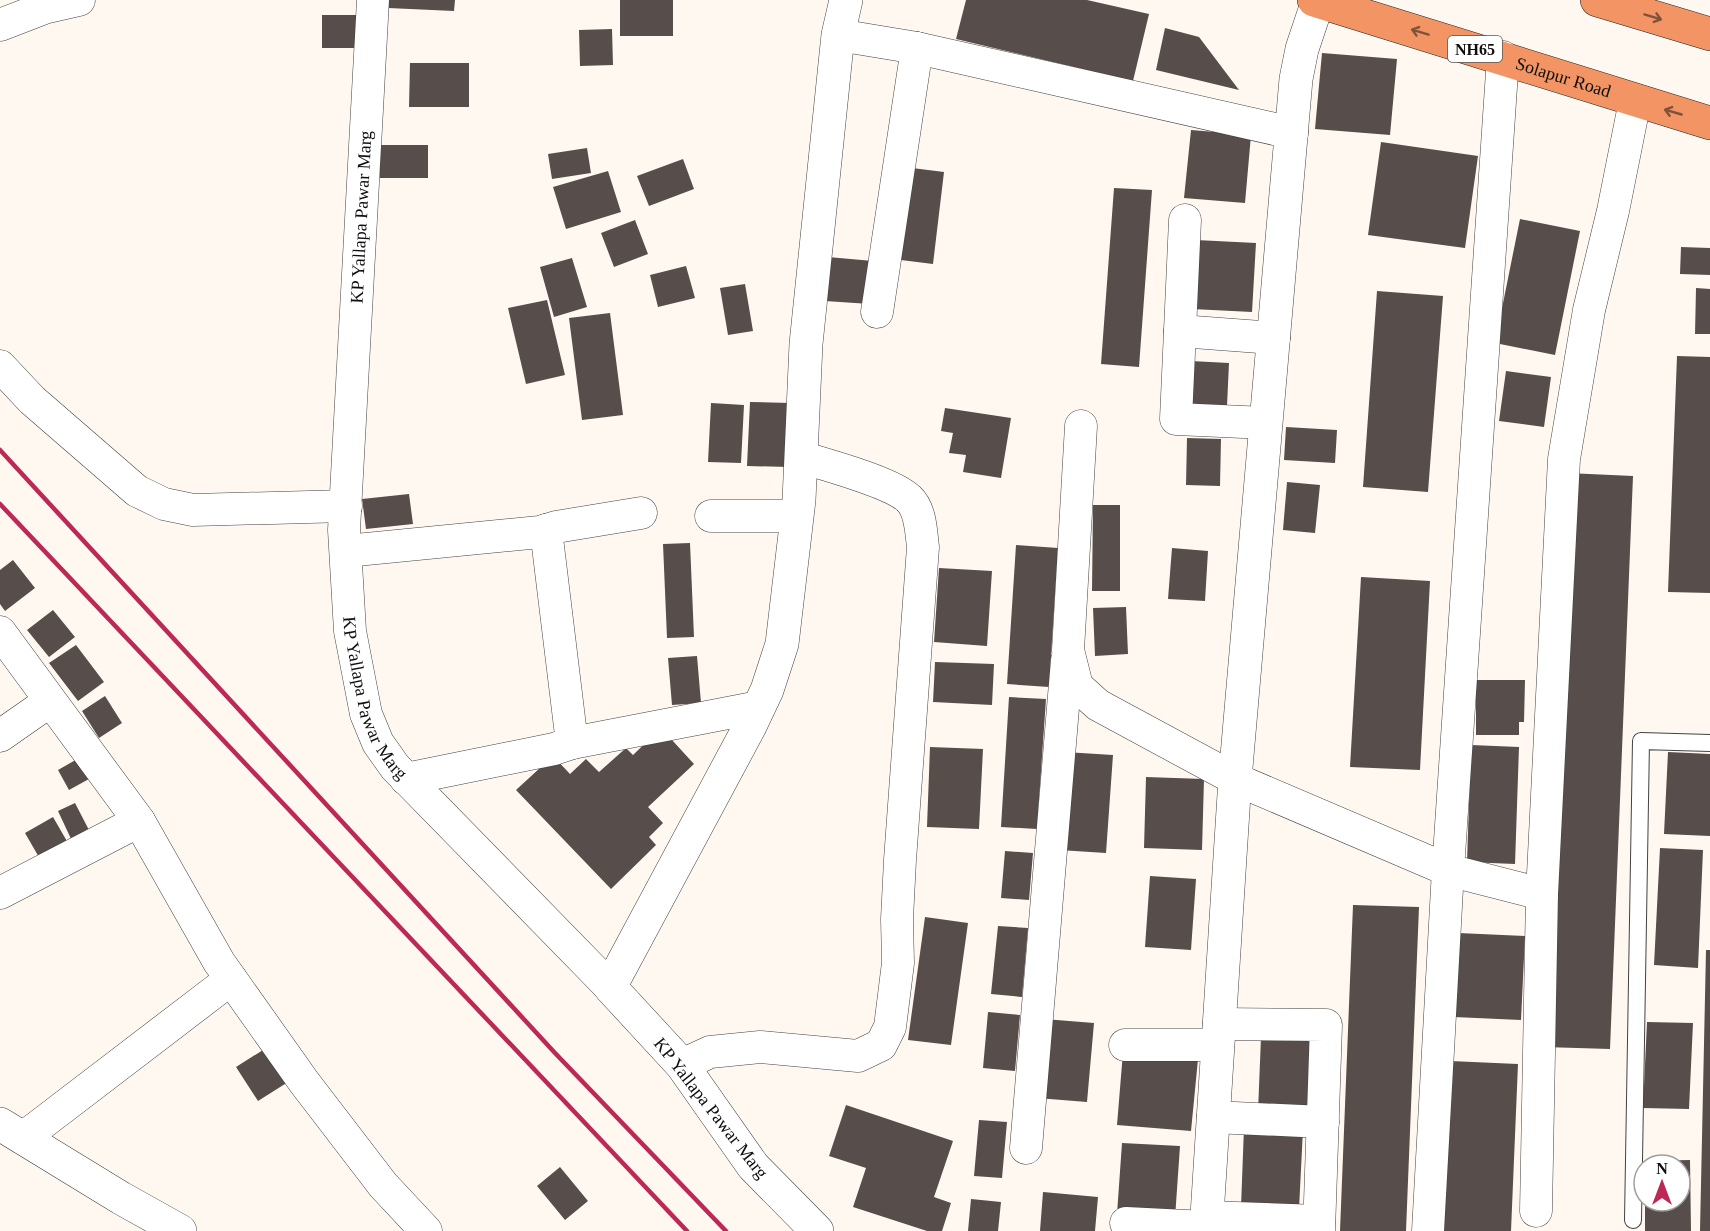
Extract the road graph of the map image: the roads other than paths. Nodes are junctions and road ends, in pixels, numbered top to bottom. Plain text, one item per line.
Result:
1 (79, 0) edge
2 (373, 0) edge
3 (846, 0) edge
4 (1597, 0) edge
5 (1316, 1) edge
6 (41, 4) edge
7 (0, 25) edge
8 (1710, 34) edge
9 (838, 35) junction
10 (917, 48) junction
11 (1503, 57) junction
12 (1635, 101) junction
13 (1710, 123) edge
14 (1292, 133) junction
15 (1185, 220) dead end
16 (877, 312) dead end
17 (1180, 331) junction
18 (1274, 338) junction
19 (0, 366) edge
20 (1266, 423) junction
21 (1081, 426) dead end
22 (801, 457) junction
23 (346, 506) junction
24 (641, 513) dead end
25 (711, 516) dead end
26 (797, 516) junction
27 (546, 530) junction
28 (346, 551) junction
29 (0, 632) edge
30 (1068, 650) junction
31 (50, 701) junction
32 (759, 707) junction
33 (0, 736) edge
34 (572, 743) junction
35 (1710, 743) edge
36 (406, 779) junction
37 (1235, 779) junction
38 (139, 821) junction
39 (1448, 870) junction
40 (0, 892) edge
41 (1542, 894) junction
42 (231, 979) junction
43 (610, 987) junction
44 (1219, 1034) junction
45 (1125, 1045) dead end
46 (682, 1065) junction
47 (1213, 1118) junction
48 (1323, 1122) junction
49 (12, 1131) edge
50 (1026, 1148) dead end
51 (1536, 1211) dead end
52 (1633, 1220) dead end
53 (1126, 1223) dead end
54 (1206, 1225) edge
55 (1319, 1226) edge
56 (180, 1231) edge
57 (426, 1231) edge
58 (817, 1231) edge
59 (1428, 1231) edge

1 - 6 street
2 - 23 street, KP Yallapa Pawar Marg
3 - 9 street
4 -> 8 highway
11 -> 5 highway, Solapur Road / NH65
5 - 14 street
6 - 7 street
9 - 10 street
9 - 22 street
10 - 14 street
10 - 16 street
11 - 12 highway, Solapur Road / NH65
11 - 39 street
13 -> 12 highway, Solapur Road / NH65
12 - 41 street
14 - 18 street
15 - 17 street
17 - 18 street
17 - 20 street
18 - 20 street
19 - 23 street
20 - 37 street
21 - 30 street
22 - 26 street
22 - 46 street
23 - 28 street, KP Yallapa Pawar Marg
24 - 27 street
25 - 26 street
26 - 32 street
27 - 28 street
27 - 34 street
28 - 36 street, KP Yallapa Pawar Marg
29 - 31 street
30 - 37 street
30 - 50 street
31 - 33 street
31 - 38 street
32 - 34 street
32 - 43 street
34 - 36 street
35 - 52 lane
36 - 43 street, KP Yallapa Pawar Marg
37 - 39 street
37 - 44 street
38 - 40 street
38 - 42 street
39 - 41 street
39 - 59 street
41 - 51 street
42 - 49 street
42 - 57 street
43 - 46 street, KP Yallapa Pawar Marg
44 - 45 street
44 - 47 street
44 - 48 street
46 - 58 street, KP Yallapa Pawar Marg
47 - 48 street
47 - 54 street
48 - 55 street
49 - 56 street
53 - 54 street
54 - 55 street

